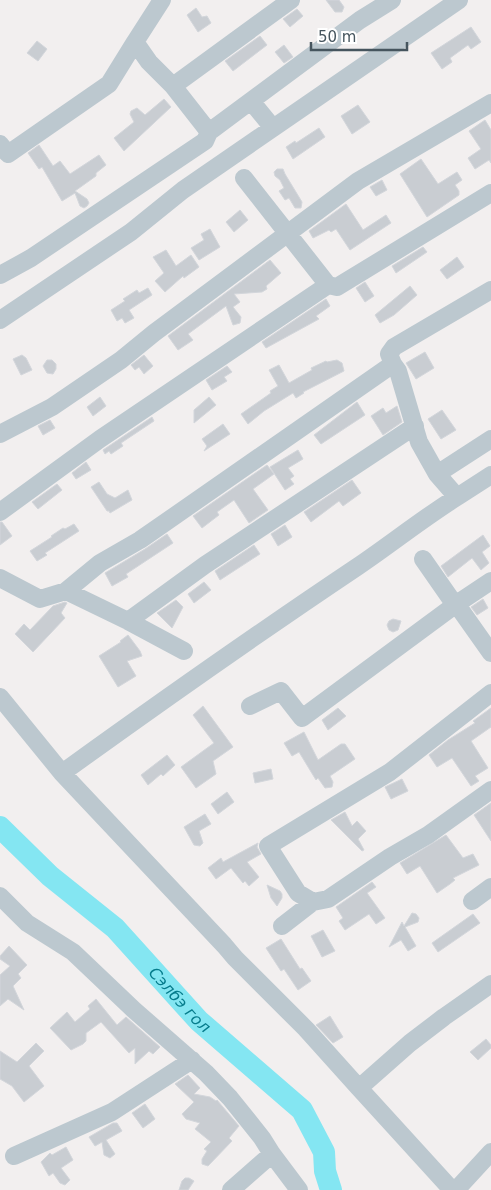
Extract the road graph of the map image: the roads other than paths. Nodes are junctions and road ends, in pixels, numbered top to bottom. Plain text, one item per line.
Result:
1 (162, 0) edge
2 (291, 0) edge
3 (392, 0) edge
4 (460, 0) edge
5 (135, 42) junction
6 (173, 86) junction
7 (251, 100) junction
8 (491, 103) edge
9 (273, 128) junction
10 (209, 132) junction
11 (0, 144) edge
12 (244, 178) dead end
13 (491, 194) edge
14 (287, 234) junction
15 (0, 275) edge
16 (328, 285) junction
17 (491, 290) edge
18 (0, 320) edge
19 (393, 364) junction
20 (415, 426) junction
21 (0, 434) edge
22 (491, 439) edge
23 (437, 474) junction
24 (491, 475) edge
25 (456, 498) junction
26 (0, 512) edge
27 (423, 560) dead end
28 (0, 578) edge
29 (491, 581) edge
30 (66, 591) junction
31 (454, 606) junction
32 (128, 620) junction
33 (184, 651) dead end
34 (491, 653) edge
35 (491, 693) edge
36 (0, 697) edge
37 (250, 706) dead end
38 (62, 773) junction
39 (491, 790) edge
40 (491, 887) edge
41 (0, 896) edge
42 (472, 901) dead end
43 (313, 902) junction
44 (282, 926) dead end
45 (491, 984) edge
46 (192, 1060) junction
47 (359, 1088) junction
48 (491, 1152) edge
49 (272, 1154) junction
50 (14, 1156) dead end
51 (231, 1190) edge
52 (299, 1190) edge
53 (454, 1190) edge

1 - 5 street
2 - 6 street
3 - 7 street
4 - 9 street
5 - 6 street
5 - 11 street
6 - 10 street
7 - 9 street
7 - 10 street
8 - 14 street
9 - 18 street
10 - 15 street
12 - 14 street
13 - 16 street
14 - 16 street
14 - 21 street
16 - 26 street
17 - 19 street
19 - 20 street
19 - 30 street
20 - 23 street
20 - 32 street
22 - 23 street
23 - 25 street
24 - 25 street
25 - 38 street
27 - 31 street
28 - 30 street
29 - 31 street
30 - 32 street
31 - 34 street
31 - 37 street
32 - 33 street
35 - 43 street
36 - 38 street
38 - 47 street
39 - 43 street
40 - 42 street
41 - 46 street
43 - 44 street
45 - 47 street
46 - 49 street
46 - 50 street
47 - 53 street
48 - 53 street
49 - 51 street
49 - 52 street

